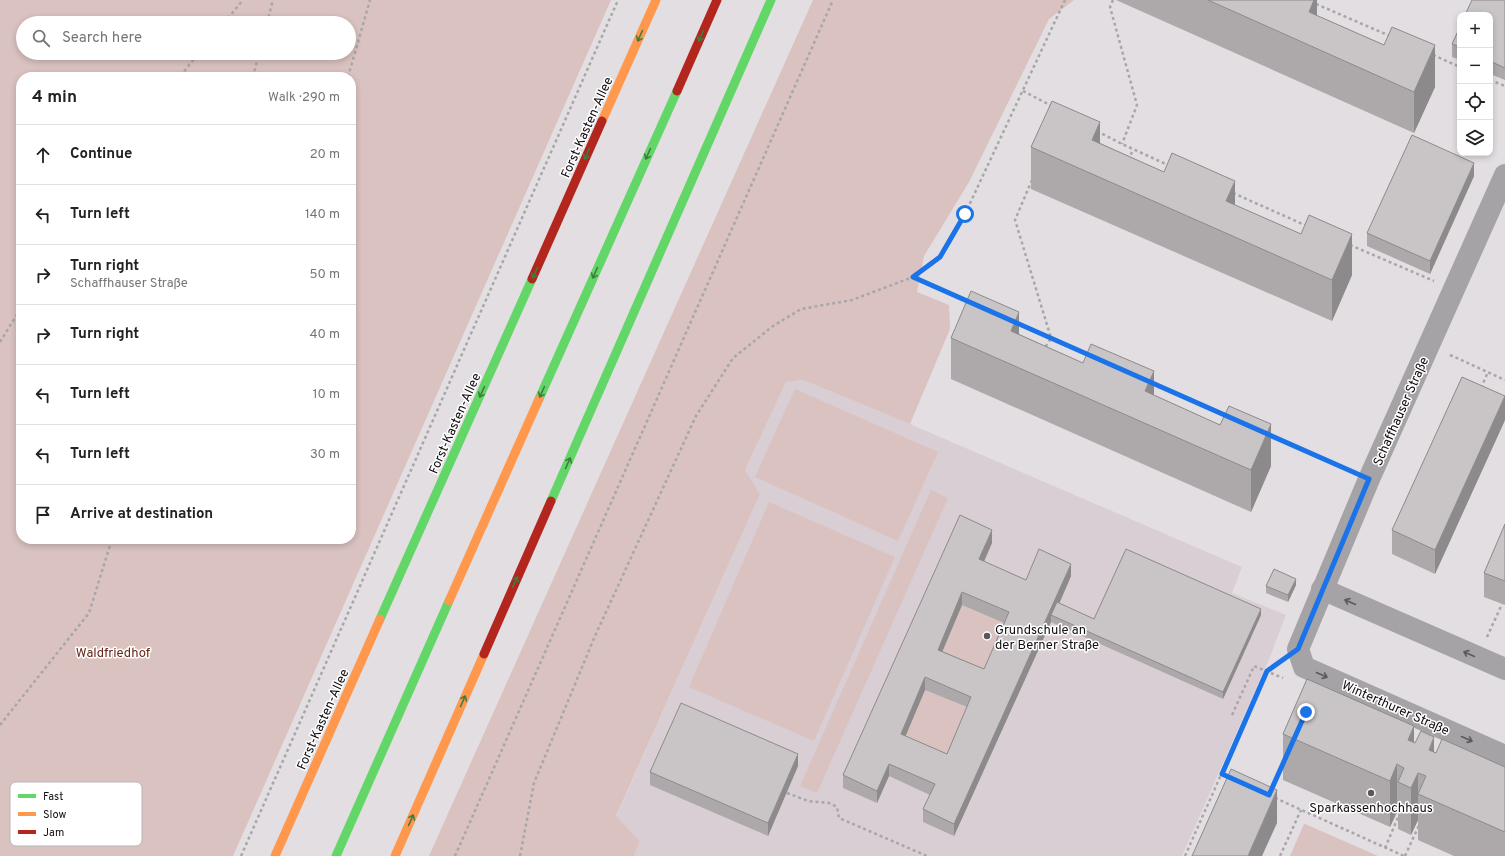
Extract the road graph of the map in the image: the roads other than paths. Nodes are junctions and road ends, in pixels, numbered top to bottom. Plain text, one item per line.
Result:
1 (656, 0) edge
2 (717, 0) edge
3 (771, 0) edge
4 (1505, 175) edge
5 (1322, 589) junction
6 (1298, 649) joint
7 (1505, 669) edge
8 (1505, 756) edge
9 (275, 856) edge
10 (336, 856) edge
11 (395, 856) edge

1 -> 9 main road, Forst-Kasten-Allee
2 -> 10 main road
11 -> 3 main road
4 - 5 street, Schaffhauser Straße
5 - 6 street, Schaffhauser Straße
7 -> 5 street
6 -> 8 street, Winterthurer Straße

